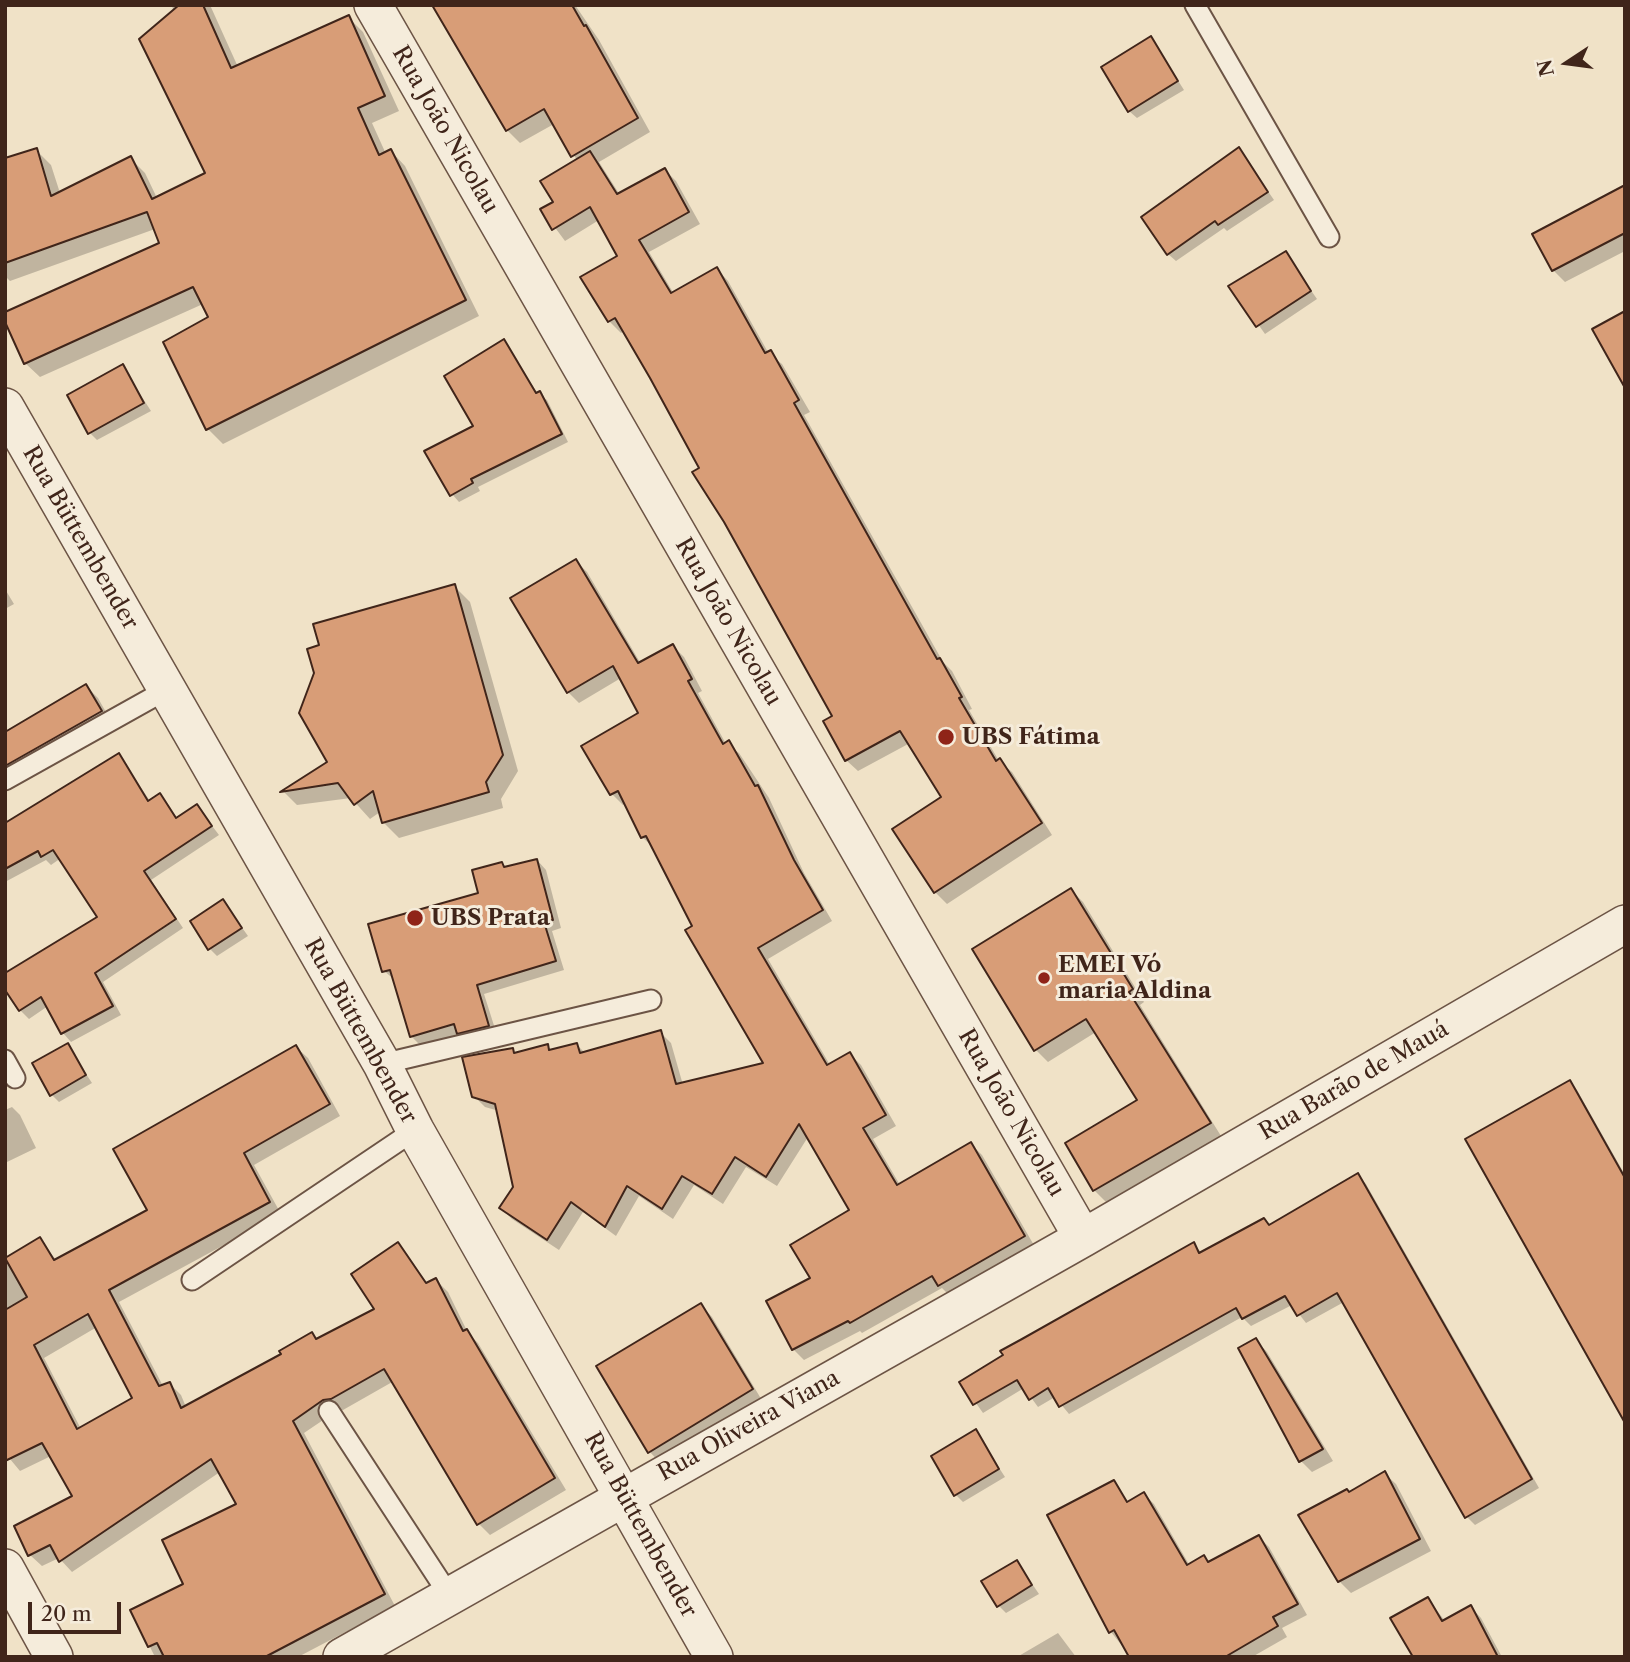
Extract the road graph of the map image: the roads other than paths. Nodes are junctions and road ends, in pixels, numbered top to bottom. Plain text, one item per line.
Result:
1 (373, 5) edge
2 (1195, 5) edge
3 (1329, 237) dead end
4 (5, 407) edge
5 (166, 690) junction
6 (5, 780) edge
7 (1625, 924) edge
8 (651, 1000) dead end
9 (5, 1060) edge
10 (382, 1064) junction
11 (15, 1078) dead end
12 (415, 1130) junction
13 (1083, 1238) junction
14 (192, 1280) dead end
15 (329, 1410) dead end
16 (624, 1495) junction
17 (5, 1568) edge
18 (449, 1595) junction
19 (54, 1657) edge
20 (342, 1657) edge
21 (714, 1657) edge

1 - 13 street, Rua João Nicolau
2 - 3 lane
4 - 5 street, Rua Büttembender
5 - 6 lane
5 - 10 street, Rua Büttembender
7 - 13 street, Rua Barão de Mauá
8 - 10 lane
9 - 11 lane
10 - 12 street, Rua Büttembender
12 - 14 lane
12 - 16 street, Rua Büttembender
13 - 16 street, Rua Oliveira Viana
15 - 18 lane
16 - 18 street, Rua Oliveira Viana
16 - 21 street, Rua Büttembender
17 - 19 street
18 - 20 street, Rua Oliveira Viana

